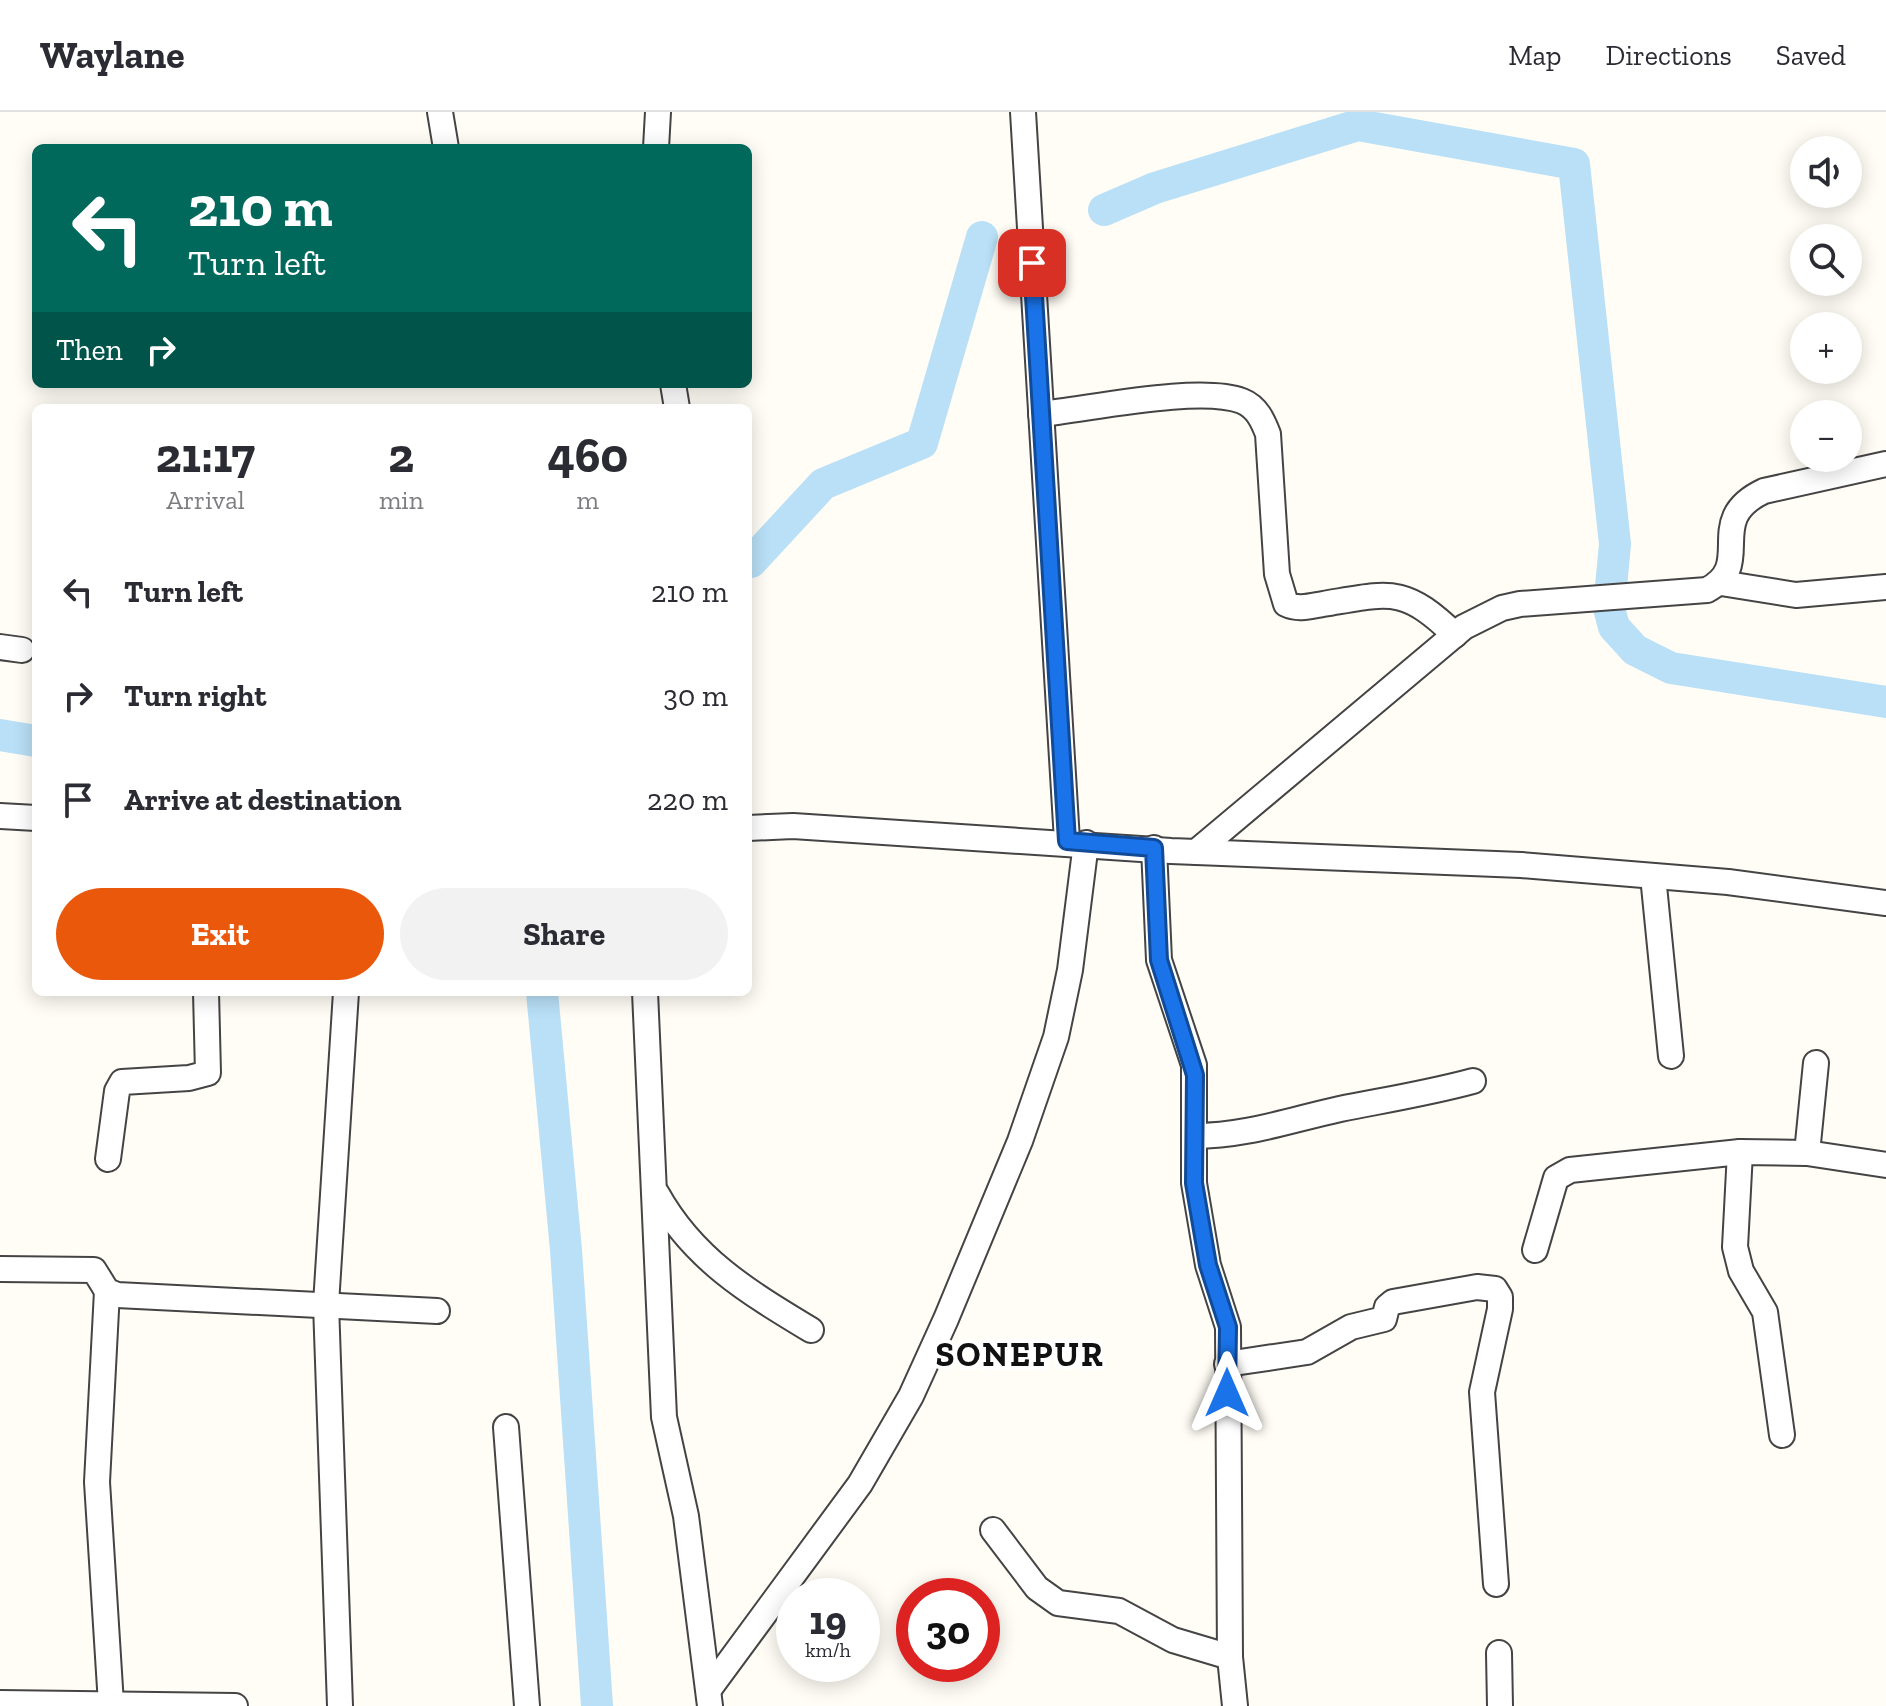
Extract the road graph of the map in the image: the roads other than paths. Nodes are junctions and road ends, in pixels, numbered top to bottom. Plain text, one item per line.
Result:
1 (440, 112) edge
2 (658, 112) edge
3 (1023, 112) edge
4 (445, 144) edge
5 (656, 144) edge
6 (1041, 414) junction
7 (1886, 464) edge
8 (1721, 583) junction
9 (1886, 587) edge
10 (1455, 635) junction
11 (0, 816) edge
12 (32, 818) edge
13 (752, 828) edge
14 (1076, 842) junction
15 (1154, 848) junction
16 (1196, 852) junction
17 (1653, 876) junction
18 (1886, 903) edge
19 (206, 996) edge
20 (346, 996) edge
21 (645, 996) edge
22 (1671, 1056) dead end
23 (1816, 1063) dead end
24 (1473, 1081) dead end
25 (1194, 1136) junction
26 (1740, 1152) junction
27 (1807, 1153) junction
28 (108, 1159) dead end
29 (1886, 1165) edge
30 (653, 1188) junction
31 (1535, 1250) dead end
32 (0, 1269) edge
33 (107, 1291) junction
34 (326, 1304) junction
35 (437, 1311) dead end
36 (811, 1330) dead end
37 (1227, 1364) junction
38 (506, 1427) dead end
39 (1782, 1435) dead end
40 (993, 1530) dead end
41 (1496, 1584) dead end
42 (1499, 1653) dead end
43 (1230, 1657) junction
44 (710, 1697) edge
45 (0, 1703) edge
46 (111, 1704) junction
47 (235, 1706) edge
48 (340, 1706) edge
49 (527, 1706) edge
50 (1235, 1706) edge
51 (1500, 1706) edge

1 - 4 street
2 - 5 street
3 - 6 street
6 - 10 street
6 - 14 street
7 - 8 street
8 - 9 street
8 - 10 street
10 - 16 street
11 - 12 street
13 - 14 street
14 - 15 street
14 - 44 street
15 - 16 street
15 - 25 street
16 - 17 street
17 - 18 street
17 - 22 street
19 - 28 street
20 - 34 street
21 - 30 street
23 - 27 street
24 - 25 street
25 - 37 street
26 - 27 street
26 - 31 street
26 - 39 street
27 - 29 street
30 - 36 street
30 - 44 street
32 - 33 street
33 - 34 street
33 - 46 street
34 - 35 street
34 - 48 street
37 - 41 street
37 - 43 street
38 - 49 street
40 - 43 street
42 - 51 street
43 - 50 street
45 - 46 street
46 - 47 street

